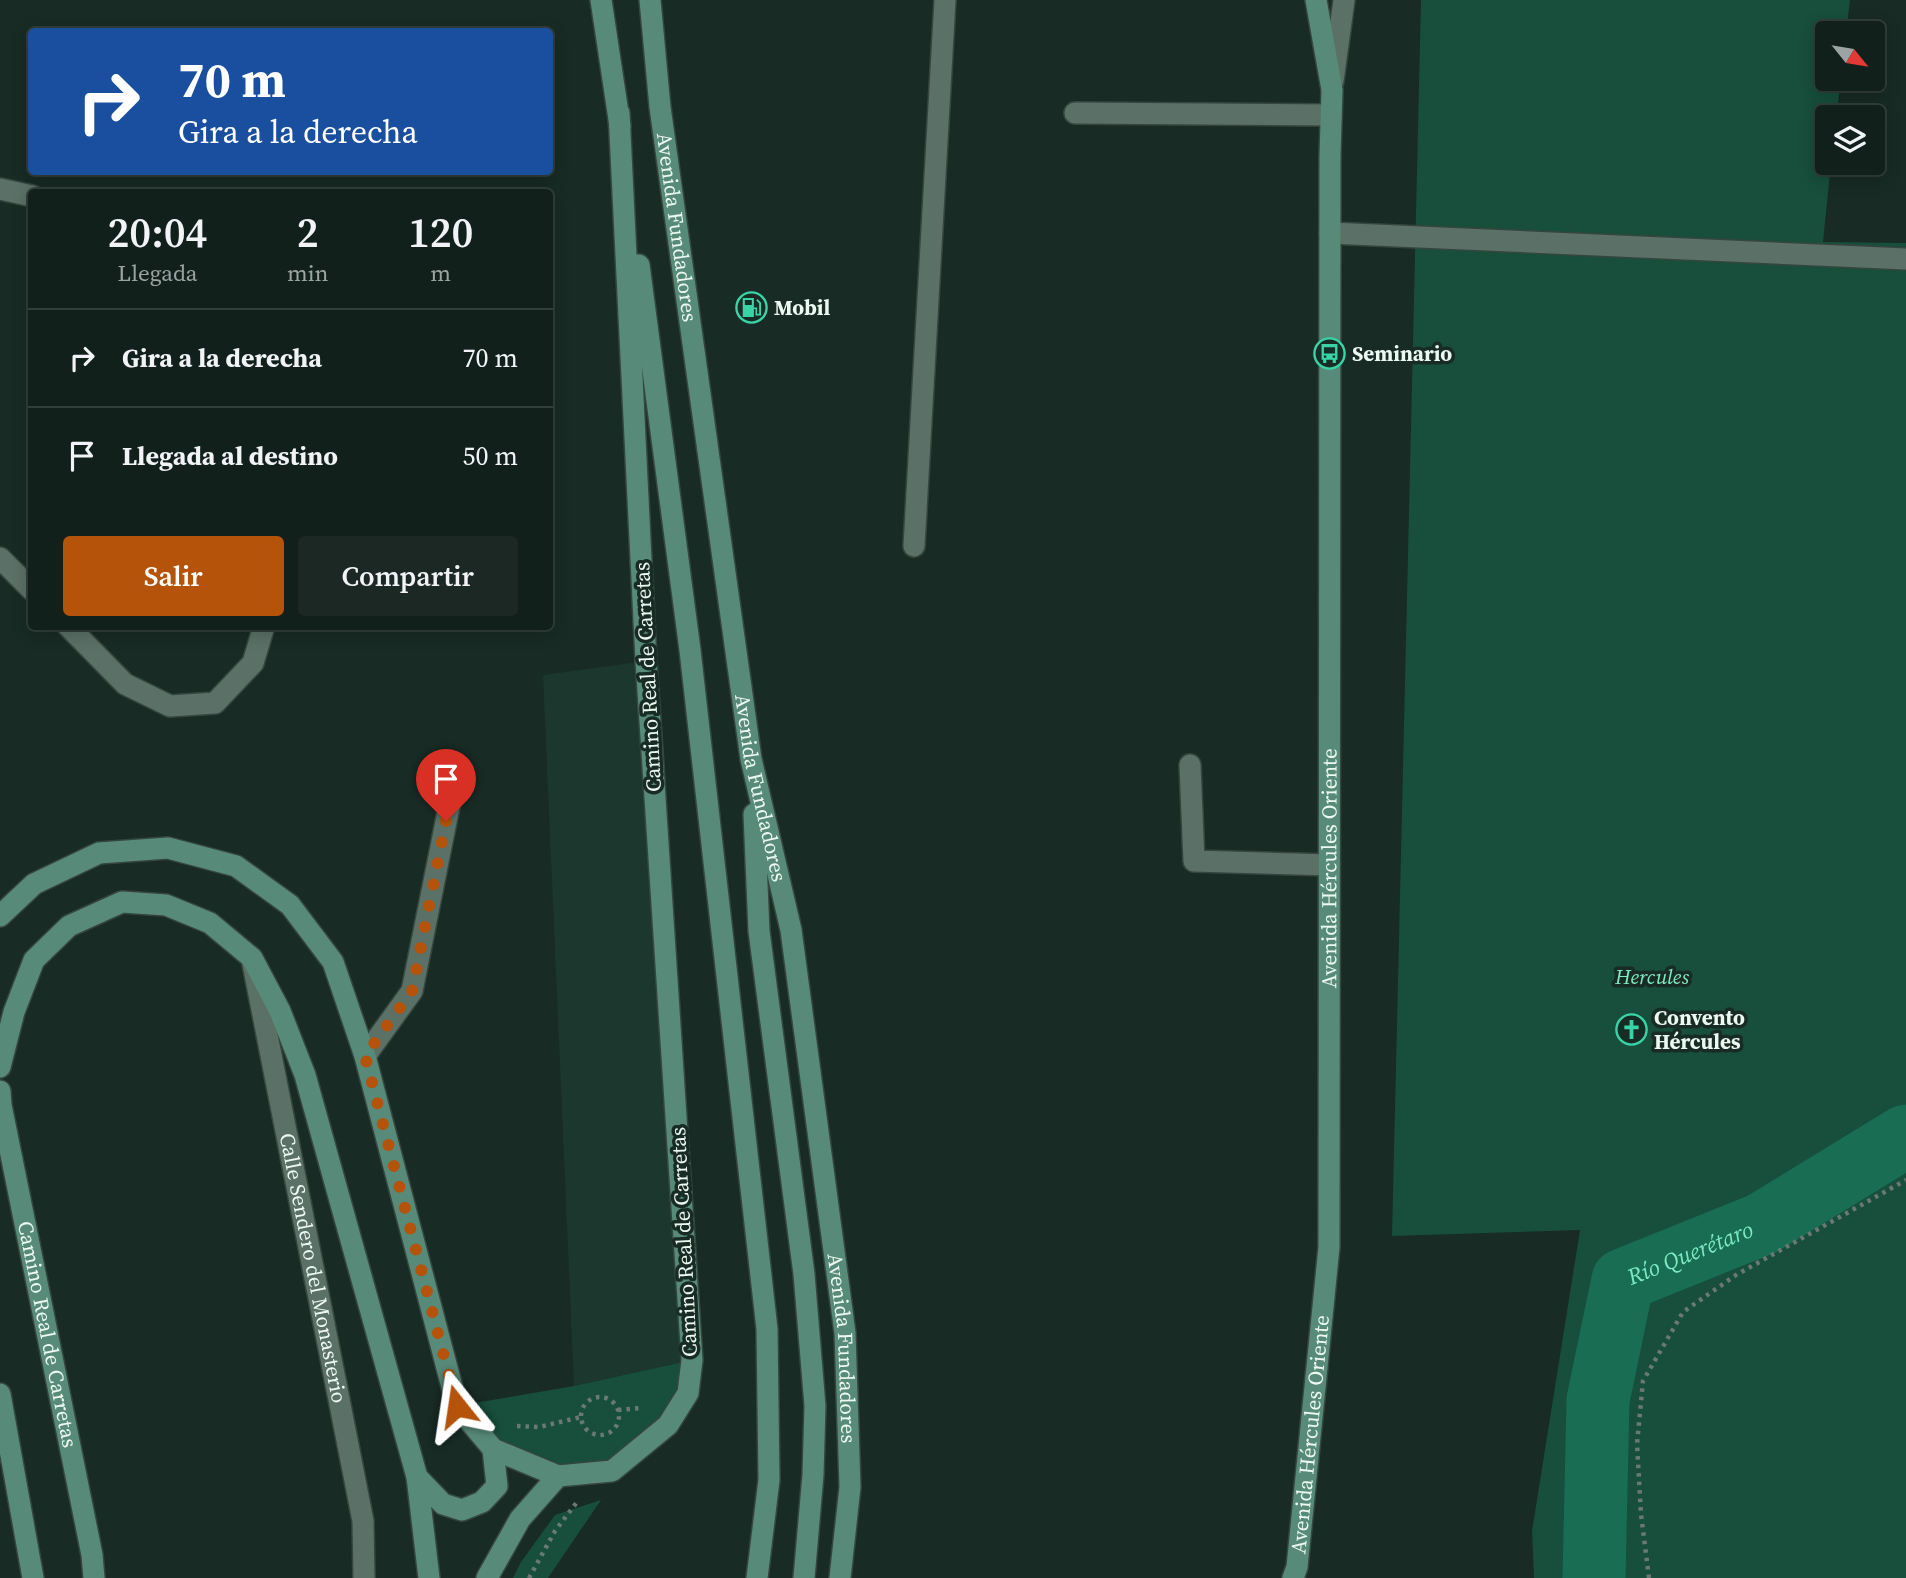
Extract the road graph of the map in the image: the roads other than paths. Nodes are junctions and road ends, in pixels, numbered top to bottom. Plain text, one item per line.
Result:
1 (601, 0) edge
2 (650, 0) edge
3 (945, 0) edge
4 (1316, 0) edge
5 (1344, 0) edge
6 (1332, 90) junction
7 (619, 113) junction
8 (1075, 113) dead end
9 (1331, 115) junction
10 (0, 189) edge
11 (28, 195) edge
12 (1330, 233) junction
13 (1906, 259) edge
14 (914, 546) dead end
15 (0, 558) edge
16 (28, 586) edge
17 (72, 630) edge
18 (263, 630) edge
19 (751, 760) junction
20 (1190, 765) dead end
21 (451, 797) dead end
22 (1329, 865) junction
23 (0, 916) edge
24 (251, 958) junction
25 (365, 1056) junction
26 (0, 1067) edge
27 (0, 1091) edge
28 (0, 1394) edge
29 (493, 1449) junction
30 (558, 1476) junction
31 (417, 1477) junction
32 (33, 1578) edge
33 (94, 1578) edge
34 (364, 1578) edge
35 (429, 1578) edge
36 (487, 1578) edge
37 (757, 1578) edge
38 (804, 1578) edge
39 (840, 1578) edge
40 (1293, 1578) edge

1 - 7 street, Avenida Fundadores
2 - 19 street, Avenida Fundadores
3 - 14 street
4 - 6 street, Avenida Hércules Oriente
5 - 6 street
6 - 9 street, Avenida Hércules Oriente
7 - 30 street, Camino Real de Carretas
7 - 37 street, Avenida Fundadores
8 - 9 street
9 - 12 street, Avenida Hércules Oriente
10 - 11 street
12 - 13 street
12 - 22 street, Avenida Hércules Oriente
15 - 16 street
17 - 18 street
19 - 38 street
19 - 39 street, Avenida Fundadores
20 - 22 street
21 - 25 street
22 - 40 street, Avenida Hércules Oriente
23 - 25 street
24 - 26 street
24 - 31 street
24 - 34 street, Calle Sendero del Monasterio
25 - 29 street
27 - 33 street, Camino Real de Carretas
28 - 32 street
29 - 30 street
29 - 31 street
30 - 36 street
31 - 35 street

